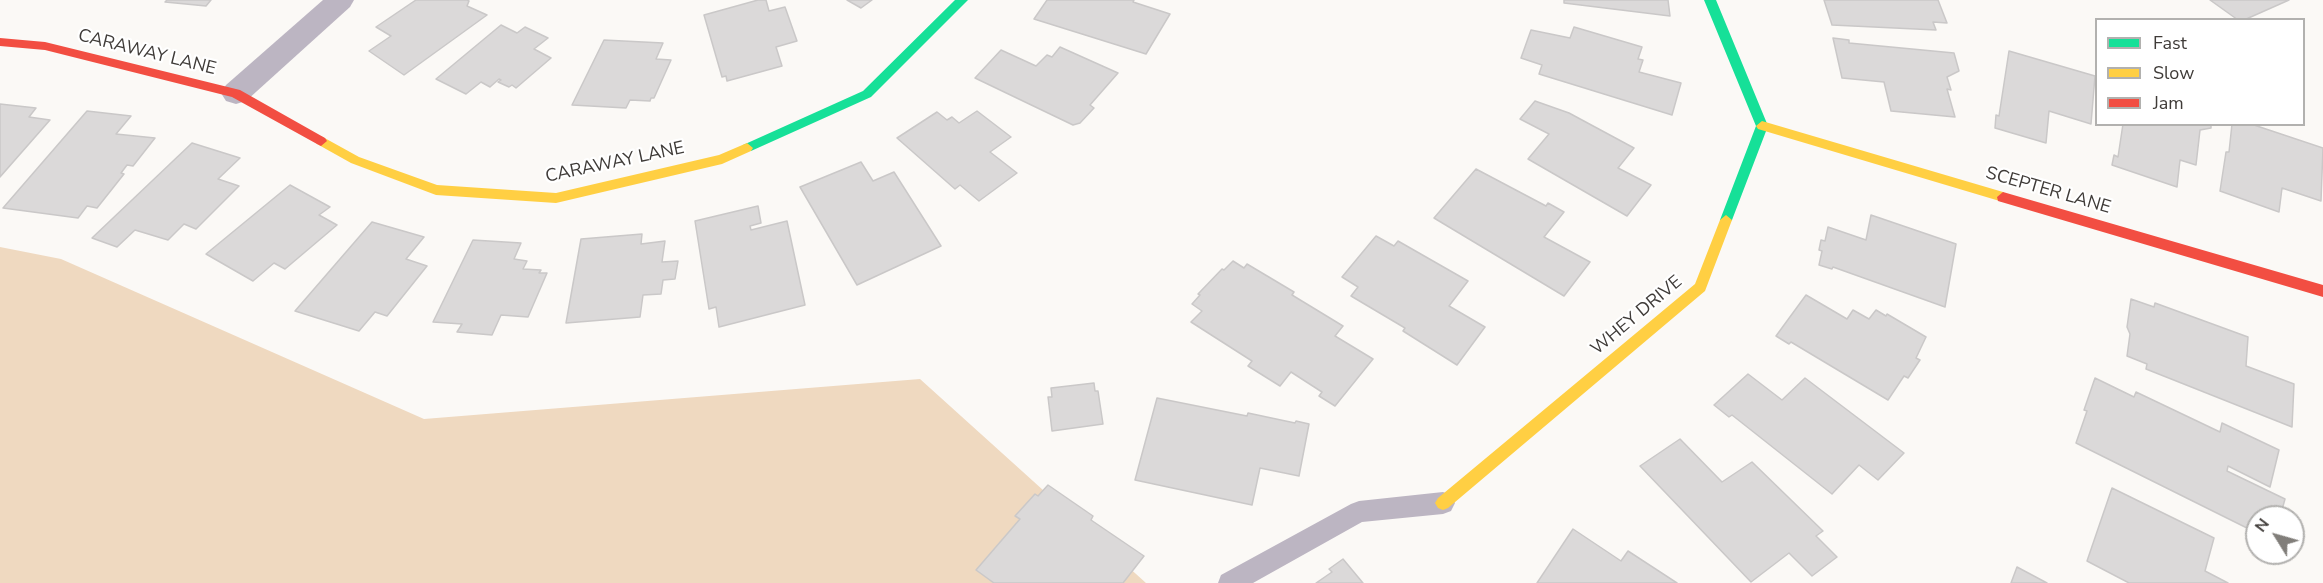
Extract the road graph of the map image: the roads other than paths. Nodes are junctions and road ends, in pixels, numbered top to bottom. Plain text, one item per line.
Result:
1 (340, 0) edge
2 (962, 0) edge
3 (1710, 0) edge
4 (0, 42) edge
5 (236, 93) junction
6 (1762, 126) junction
7 (2323, 291) edge
8 (1443, 503) joint
9 (1230, 583) edge

1 - 5 street
2 - 5 street, CARAWAY LANE
3 - 6 street
4 - 5 street, CARAWAY LANE
6 - 7 street, SCEPTER LANE
6 - 8 street, WHEY DRIVE
8 - 9 lane

